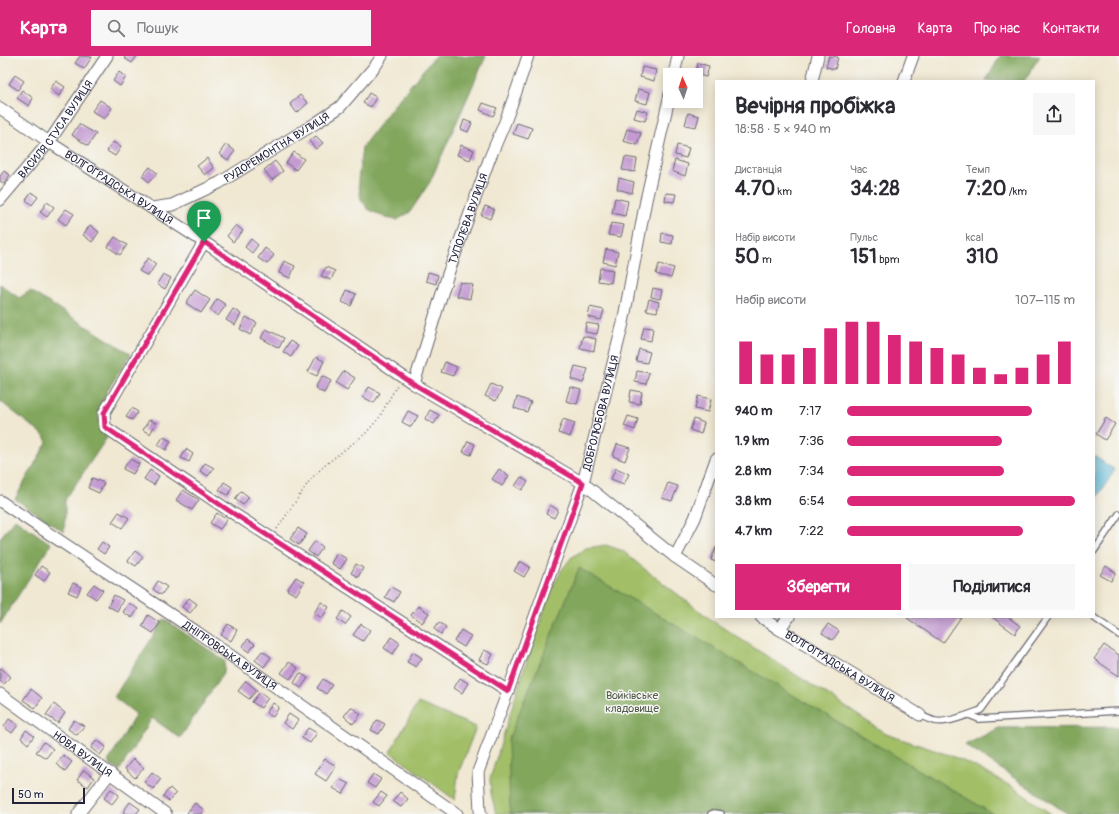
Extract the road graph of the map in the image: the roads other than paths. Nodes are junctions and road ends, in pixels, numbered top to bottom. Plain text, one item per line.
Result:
1 (107, 56) edge
2 (382, 56) edge
3 (528, 56) edge
4 (678, 56) edge
5 (818, 56) edge
6 (913, 56) edge
7 (675, 68) edge
8 (812, 80) edge
9 (904, 80) edge
10 (0, 108) edge
11 (667, 108) edge
12 (49, 142) junction
13 (0, 200) edge
14 (152, 208) junction
15 (204, 242) junction
16 (414, 384) junction
17 (715, 462) edge
18 (583, 483) junction
19 (0, 501) edge
20 (1119, 514) edge
21 (1095, 550) edge
22 (675, 557) junction
23 (715, 584) edge
24 (762, 618) edge
25 (788, 618) edge
26 (1047, 618) edge
27 (1094, 618) edge
28 (779, 629) junction
29 (1119, 635) edge
30 (508, 691) junction
31 (0, 694) edge
32 (1119, 711) edge
33 (920, 715) joint
34 (969, 715) junction
35 (110, 774) junction
36 (78, 814) edge
37 (166, 814) edge
38 (457, 814) edge
39 (481, 814) edge
40 (711, 814) edge
41 (721, 814) edge

1 - 12 street, ВАСИЛЯ СТУСА ВУЛИЦЯ
2 - 14 street, РУДОРЕМОНТНА ВУЛИЦЯ
3 - 16 street, ТУПОЛЄВА ВУЛИЦЯ
4 - 7 street
5 - 8 street
6 - 9 street
10 - 12 street, ВОЛГОГРАДСЬКА ВУЛИЦЯ
11 - 18 street, ДОБРОЛЮБОВА ВУЛИЦЯ
12 - 13 street, ВАСИЛЯ СТУСА ВУЛИЦЯ
12 - 14 street, ВОЛГОГРАДСЬКА ВУЛИЦЯ
14 - 15 street, ВОЛГОГРАДСЬКА ВУЛИЦЯ
15 - 16 street, ВОЛГОГРАДСЬКА ВУЛИЦЯ
15 - 30 street
16 - 18 street, ВОЛГОГРАДСЬКА ВУЛИЦЯ
17 - 22 street
18 - 22 street, ВОЛГОГРАДСЬКА ВУЛИЦЯ
18 - 30 street, ДОБРОЛЮБОВА ВУЛИЦЯ
19 - 38 street, ДНІПРОВСЬКА ВУЛИЦЯ
20 - 21 lane
22 - 23 street, ВОЛГОГРАДСЬКА ВУЛИЦЯ
24 - 28 street, ВОЛГОГРАДСЬКА ВУЛИЦЯ
25 - 28 street
26 - 34 lane
27 - 29 lane
28 - 33 street, ВОЛГОГРАДСЬКА ВУЛИЦЯ
30 - 39 street, ДОБРОЛЮБОВА ВУЛИЦЯ
31 - 35 street, НОВА ВУЛИЦЯ
32 - 34 lane
33 - 34 lane
35 - 36 street
35 - 37 street, НОВА ВУЛИЦЯ
40 - 41 lane

